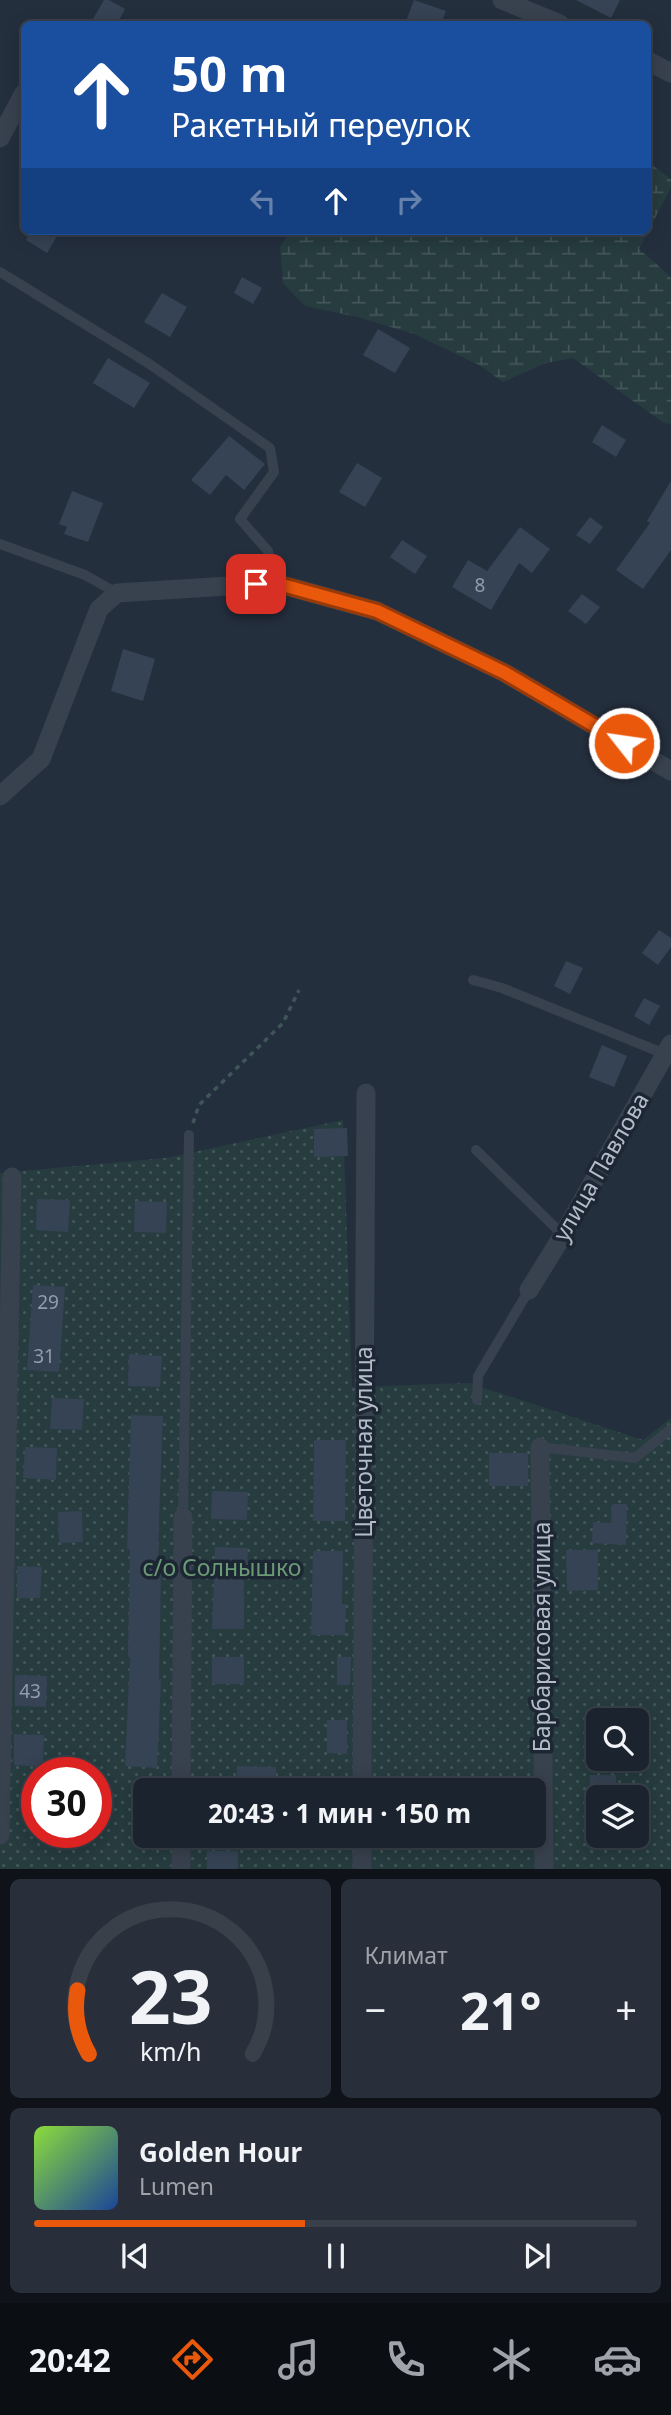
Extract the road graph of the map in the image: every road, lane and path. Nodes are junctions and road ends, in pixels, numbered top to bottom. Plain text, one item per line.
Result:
1 (502, 0) edge
2 (553, 21) edge
3 (651, 63) edge
4 (671, 73) edge
5 (21, 99) edge
6 (0, 138) edge
7 (0, 272) edge
8 (0, 544) edge
9 (275, 583) junction
10 (117, 593) junction
11 (671, 771) edge
12 (0, 796) edge
13 (473, 980) dead end
14 (299, 990) dead end
15 (668, 1049) edge
16 (366, 1093) dead end
17 (189, 1135) joint
18 (476, 1150) dead end
19 (12, 1177) dead end
20 (563, 1235) junction
21 (529, 1290) joint
22 (477, 1400) dead end
23 (671, 1429) edge
24 (540, 1447) joint
25 (183, 1517) joint
26 (181, 1778) edge
27 (362, 1778) edge
28 (0, 1835) edge
29 (181, 1848) edge
30 (362, 1848) edge
31 (181, 1869) edge
32 (362, 1869) edge
33 (544, 1869) edge

1 - 2 street
3 - 4 street
5 - 6 street
7 - 9 lane
8 - 10 lane
9 - 10 street
9 - 11 street
10 - 12 street
13 - 15 lane
14 - 17 path
15 - 20 street, улица Павлова
16 - 27 street, Цветочная улица
17 - 25 lane
18 - 20 lane
19 - 28 street
20 - 21 street, улица Павлова
21 - 22 lane
23 - 24 lane
24 - 33 street, Барбарисовая улица
25 - 26 street
29 - 31 street
30 - 32 street

